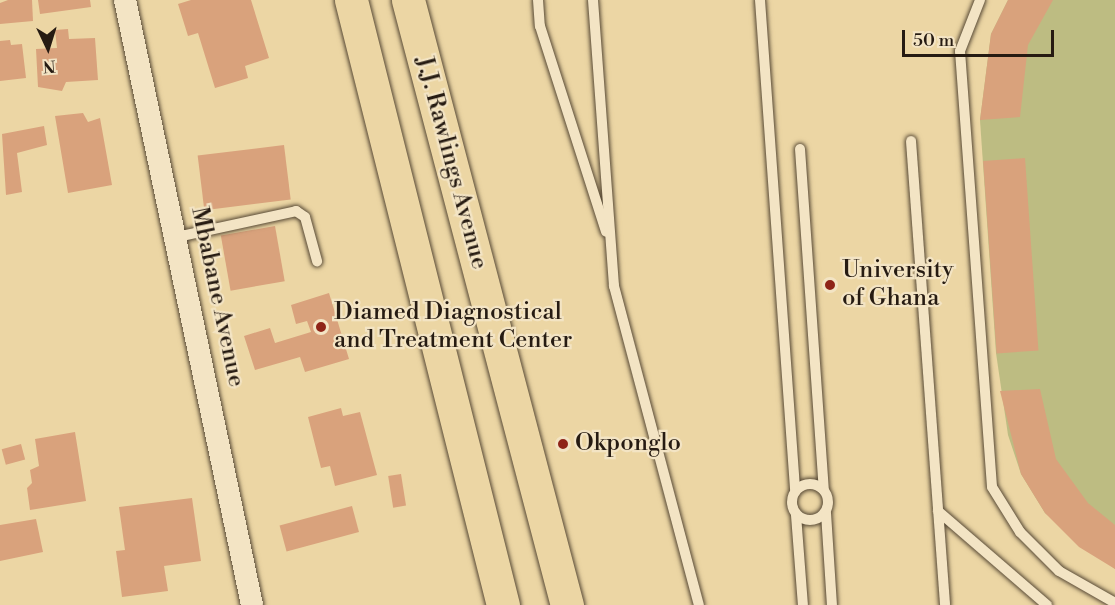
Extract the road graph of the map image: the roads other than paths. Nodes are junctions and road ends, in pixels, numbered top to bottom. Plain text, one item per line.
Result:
1 (125, 0) edge
2 (351, 0) edge
3 (408, 0) edge
4 (538, 0) edge
5 (594, 0) edge
6 (760, 0) edge
7 (980, 0) edge
8 (911, 141) dead end
9 (800, 149) dead end
10 (177, 237) junction
11 (611, 248) junction
12 (317, 261) dead end
13 (824, 490) junction
14 (795, 492) junction
15 (938, 511) junction
16 (826, 513) junction
17 (796, 515) junction
18 (1115, 603) edge
19 (252, 605) edge
20 (503, 605) edge
21 (567, 605) edge
22 (699, 605) edge
23 (803, 605) edge
24 (832, 605) edge
25 (945, 605) edge
26 (1047, 605) edge

1 - 10 street, Mbabane Avenue
2 - 20 highway
3 - 21 highway, J.J. Rawlings Avenue
4 - 11 lane
5 - 11 lane
6 - 14 lane
7 - 18 lane
8 - 15 lane
9 - 13 lane
10 - 12 lane
10 - 19 street, Mbabane Avenue
11 - 22 lane
13 - 14 lane
13 - 16 lane
14 - 17 lane
15 - 25 lane
15 - 26 lane
16 - 17 lane
16 - 24 lane
17 - 23 lane

